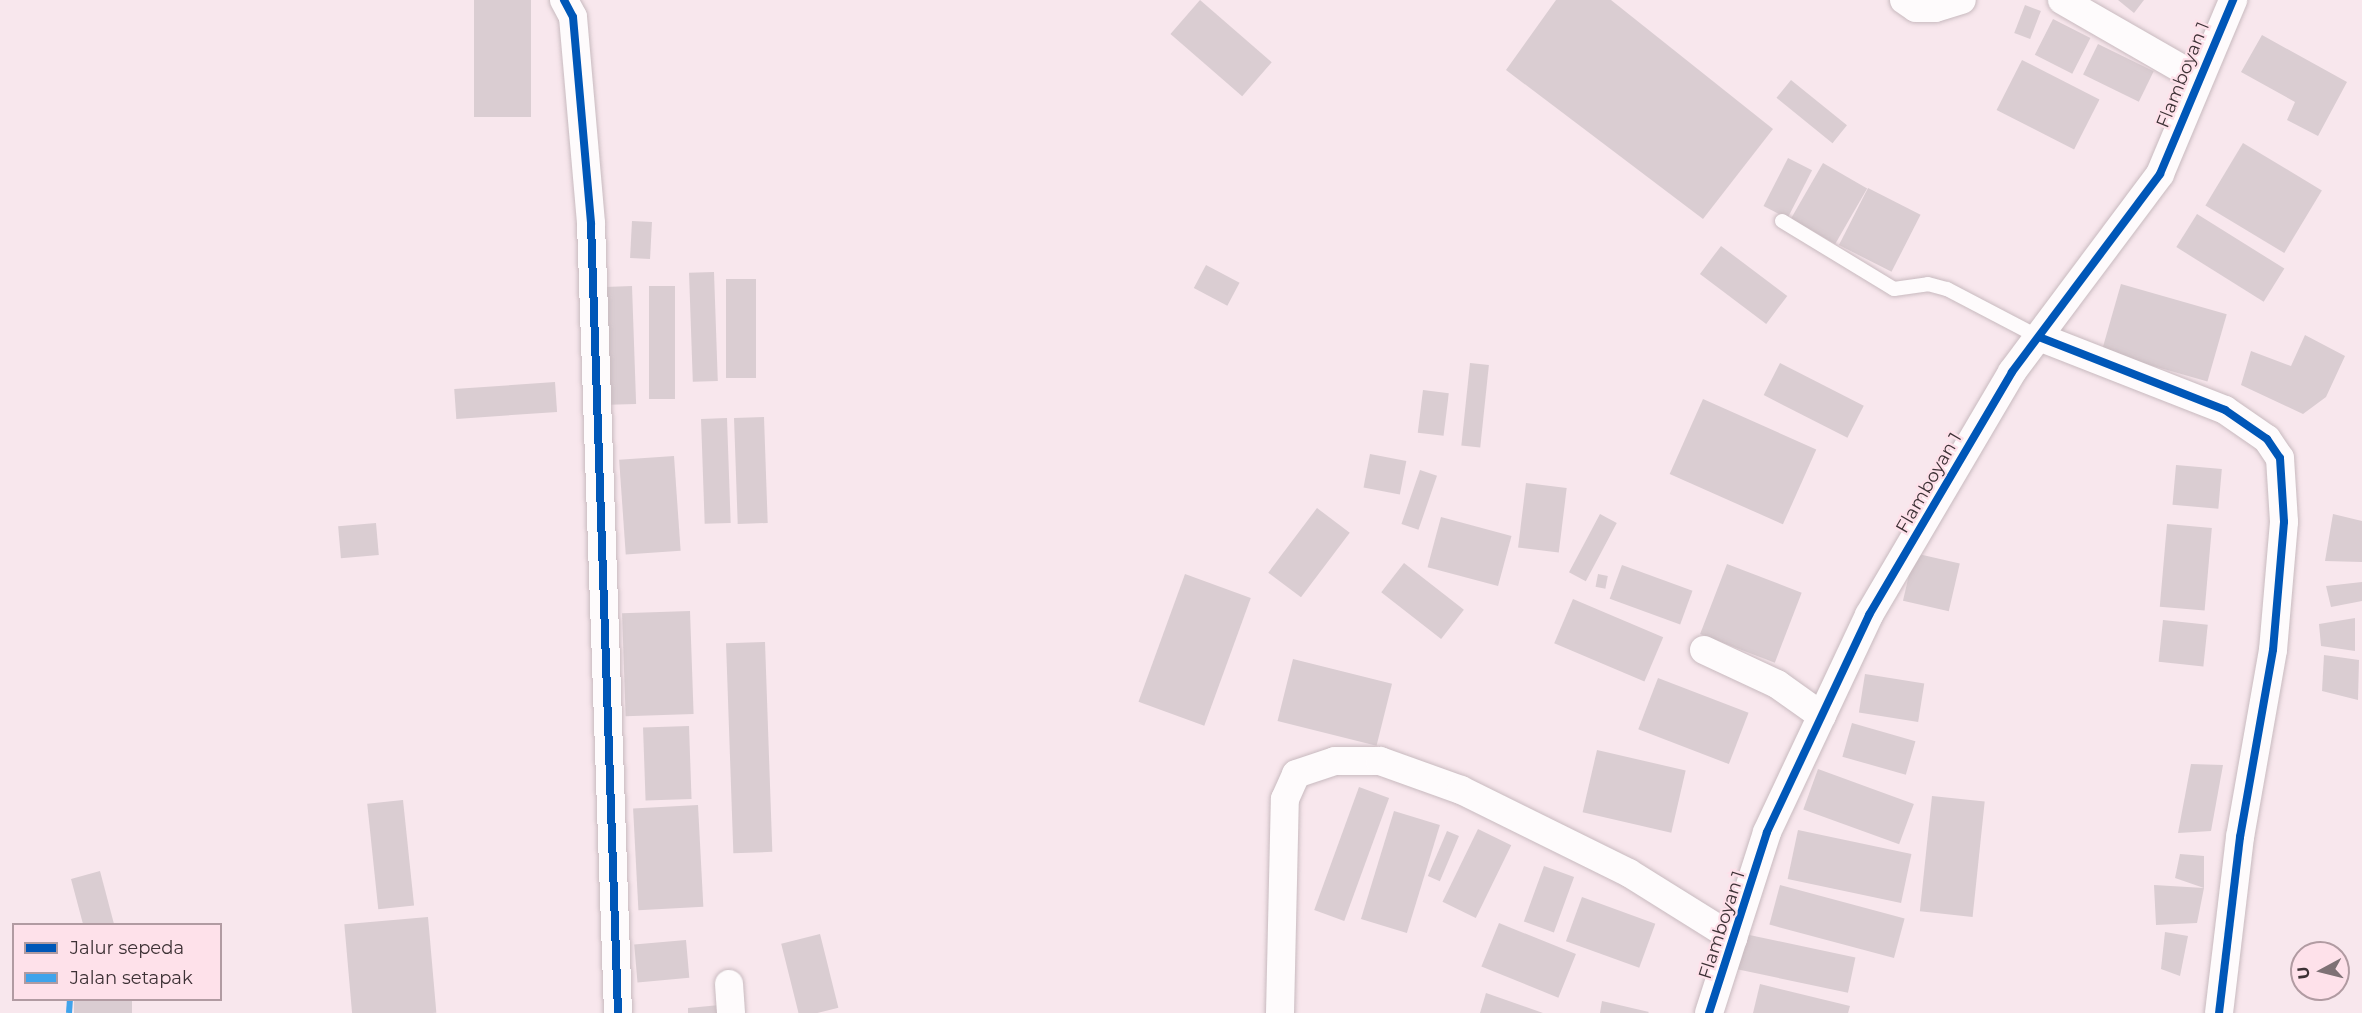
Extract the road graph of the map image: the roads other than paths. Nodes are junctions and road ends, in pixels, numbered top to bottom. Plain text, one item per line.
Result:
1 (564, 0) edge
2 (1904, 0) edge
3 (1962, 0) edge
4 (2062, 0) edge
5 (2233, 0) edge
6 (2196, 77) junction
7 (1782, 221) dead end
8 (2039, 337) junction
9 (1704, 650) dead end
10 (1822, 716) junction
11 (1733, 938) junction
12 (729, 984) dead end
13 (2221, 1004) edge
14 (618, 1013) edge
15 (731, 1013) edge
16 (1280, 1013) edge
17 (1709, 1013) edge

1 - 14 street
2 - 3 street
4 - 6 street
5 - 6 street, Flamboyan 1
6 - 8 street, Flamboyan 1
7 - 8 lane
8 - 10 street, Flamboyan 1
8 - 13 street
9 - 10 street
10 - 11 street, Flamboyan 1
11 - 16 street
11 - 17 street, Flamboyan 1
12 - 15 street

